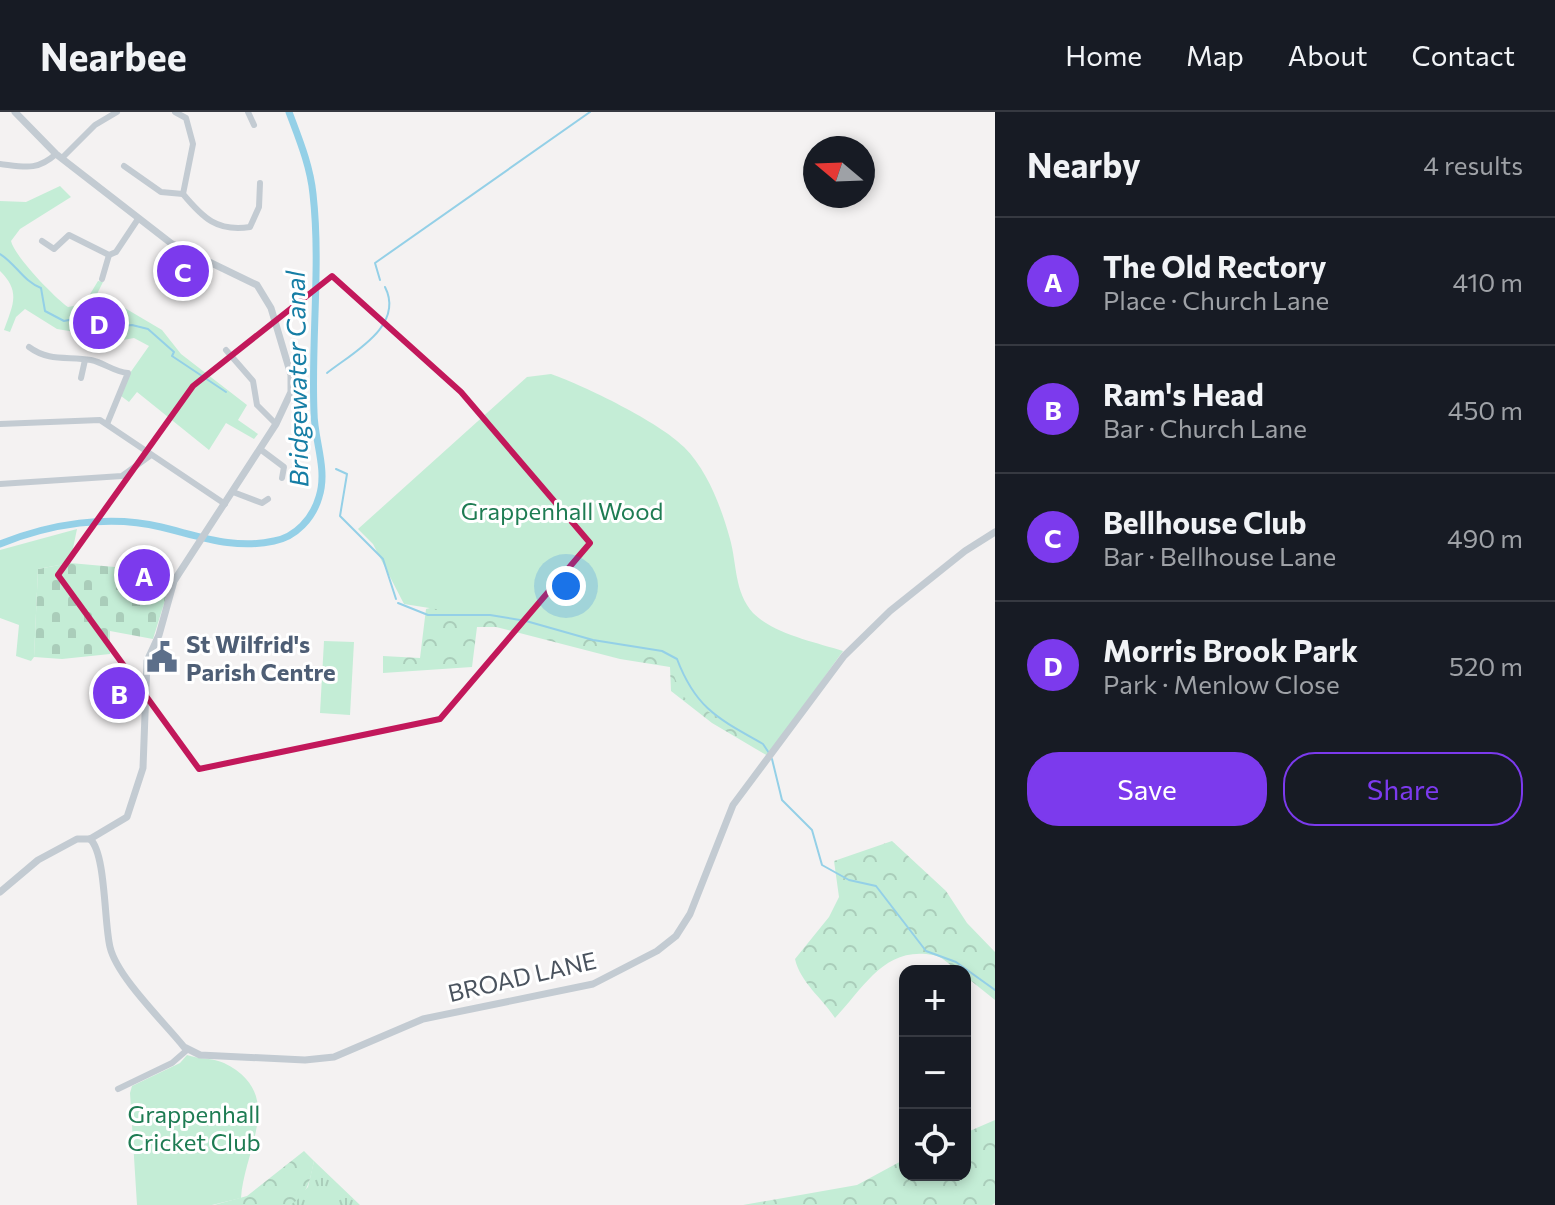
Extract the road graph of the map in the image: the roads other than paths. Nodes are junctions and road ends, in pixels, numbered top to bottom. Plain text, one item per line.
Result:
1 (15, 112) edge
2 (99, 112) edge
3 (117, 112) edge
4 (175, 112) edge
5 (248, 112) edge
6 (185, 114) edge
7 (108, 118) junction
8 (254, 125) dead end
9 (59, 156) junction
10 (0, 164) edge
11 (124, 166) dead end
12 (260, 183) dead end
13 (183, 194) junction
14 (138, 219) junction
15 (42, 241) dead end
16 (109, 255) junction
17 (102, 279) dead end
18 (29, 347) dead end
19 (226, 350) dead end
20 (85, 360) junction
21 (81, 378) dead end
22 (0, 424) edge
23 (107, 424) junction
24 (276, 424) junction
25 (260, 449) junction
26 (151, 455) junction
27 (282, 478) dead end
28 (0, 484) edge
29 (233, 492) junction
30 (268, 499) dead end
31 (225, 504) junction
32 (995, 532) edge
33 (90, 839) junction
34 (0, 892) edge
35 (187, 1050) junction
36 (118, 1089) dead end

1 - 9 street
2 - 7 street
3 - 7 street
4 - 6 street
5 - 8 street
6 - 13 street
7 - 9 street
9 - 10 street
9 - 14 street
11 - 13 street
12 - 13 street
14 - 16 street
14 - 24 street
15 - 16 street
16 - 17 street
18 - 20 street
19 - 24 street
20 - 21 street
20 - 23 street
22 - 23 street
23 - 26 street
24 - 25 street
25 - 27 street
25 - 29 street
26 - 28 street
26 - 31 street
29 - 30 street
29 - 31 street
31 - 33 street
32 - 35 street, BROAD LANE
33 - 34 street
33 - 35 street
35 - 36 street

